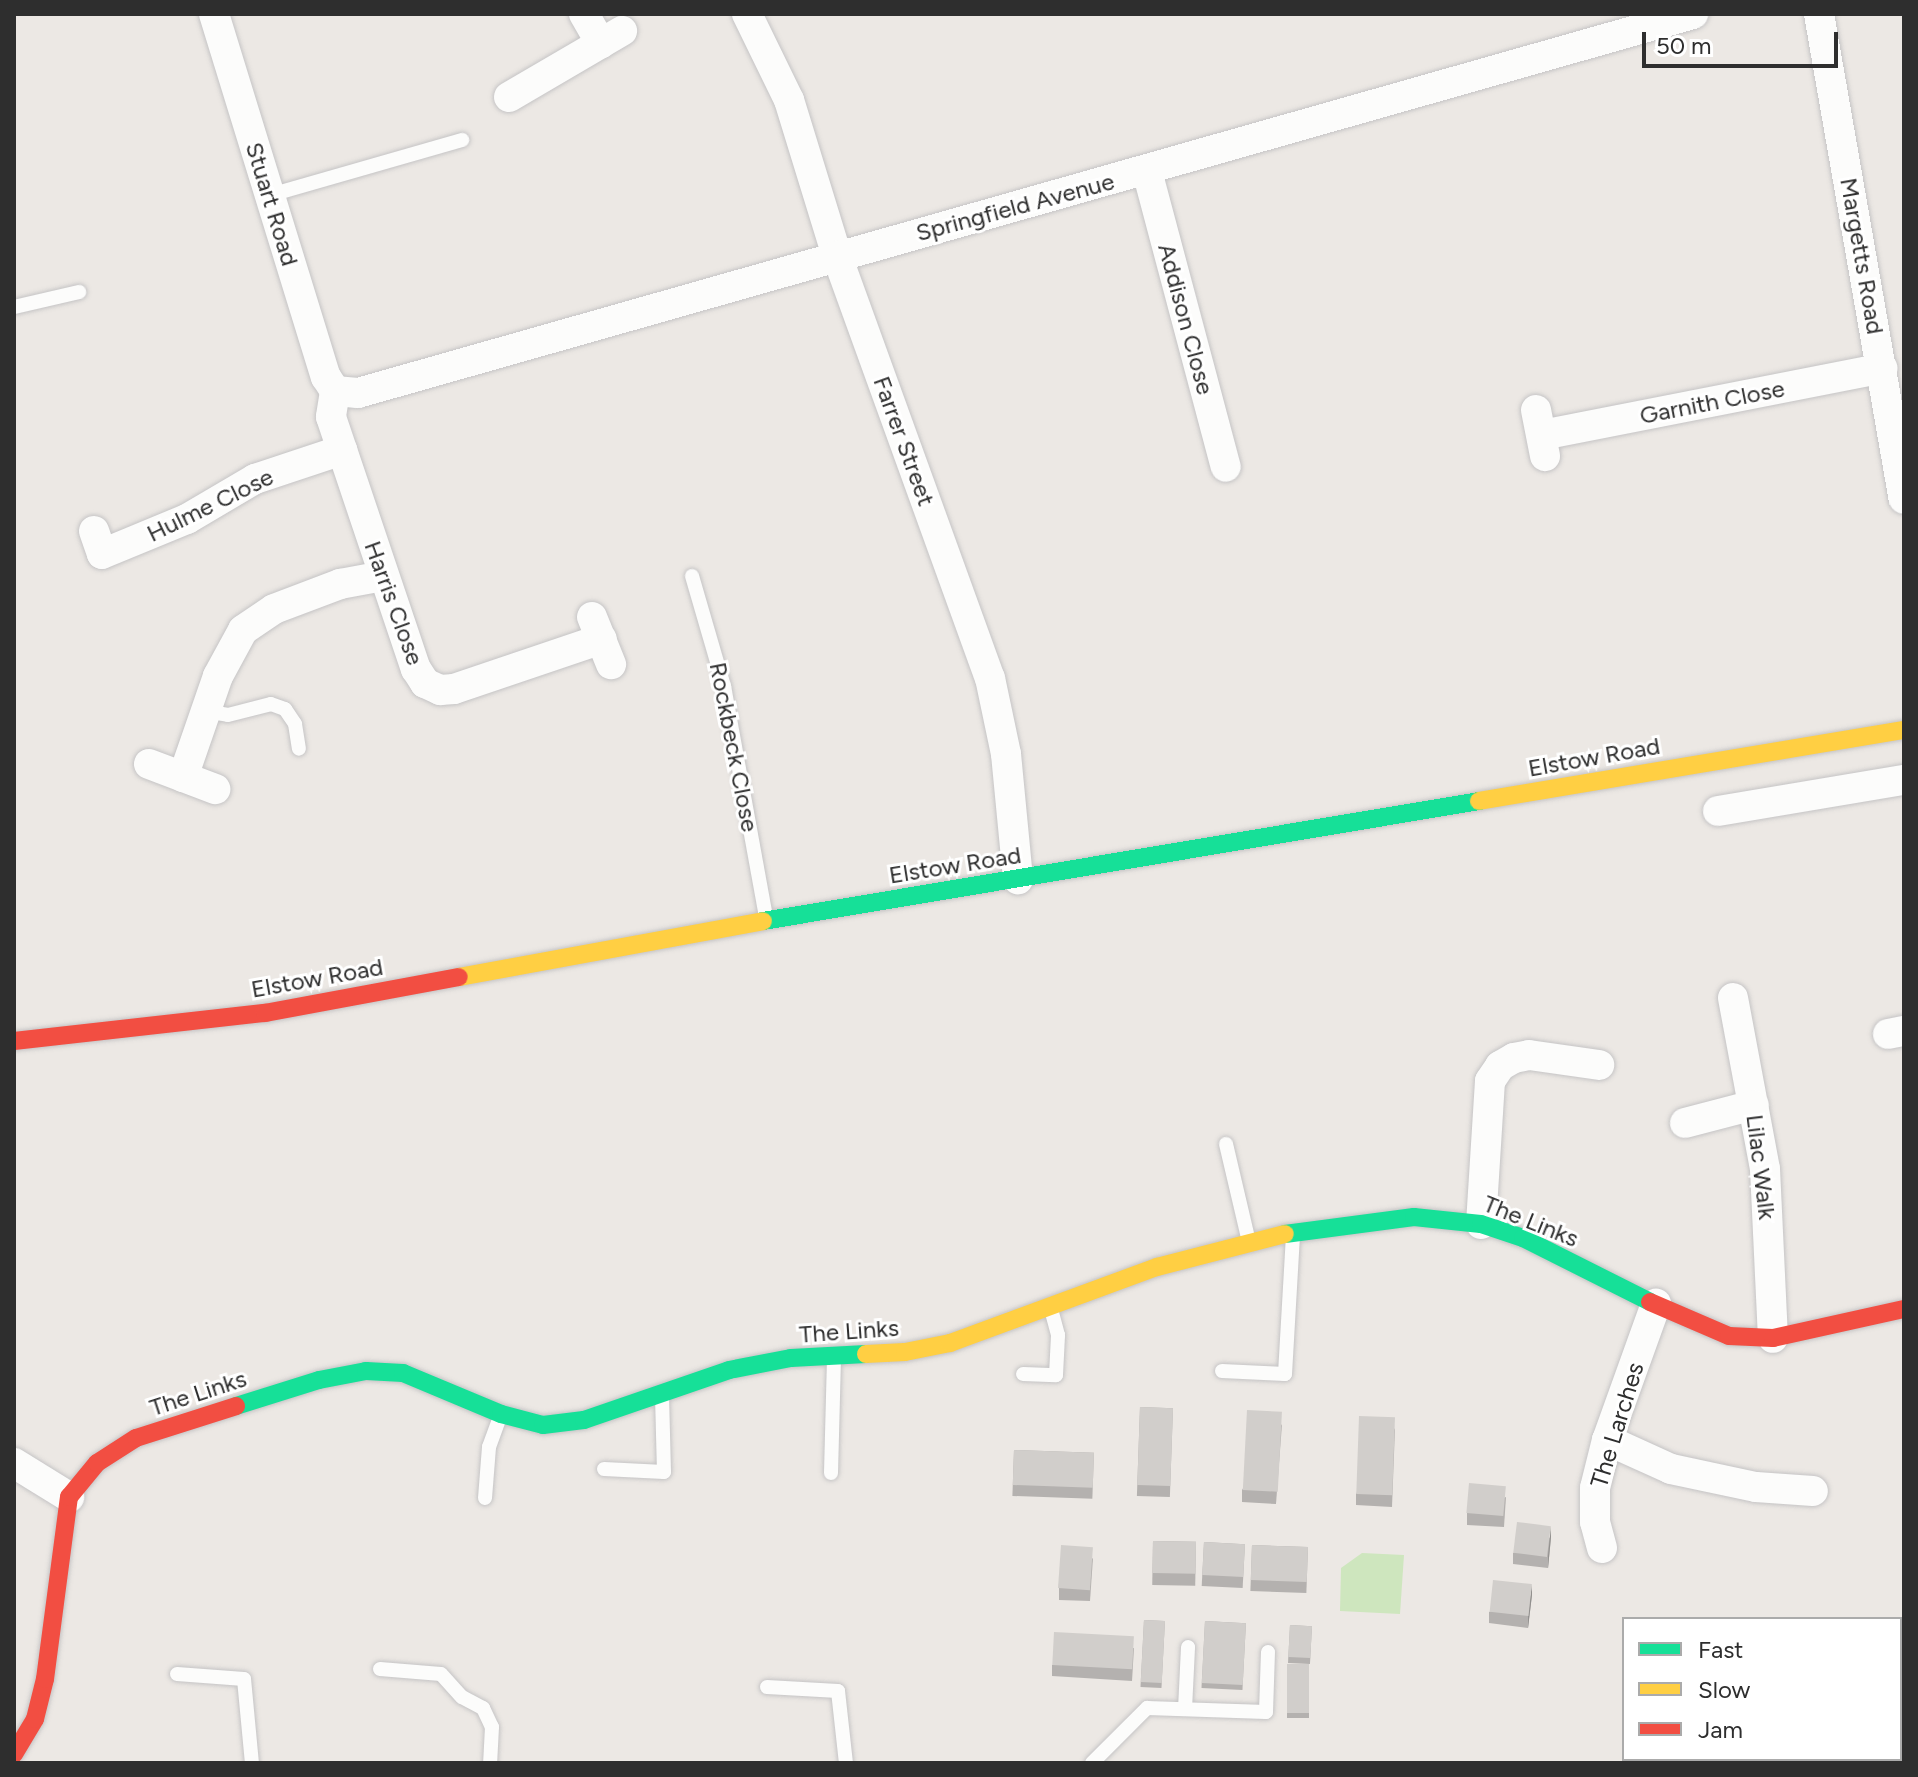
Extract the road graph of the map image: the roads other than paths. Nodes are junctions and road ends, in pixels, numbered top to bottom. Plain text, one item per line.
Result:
1 (214, 14) edge
2 (584, 14) edge
3 (1693, 14) edge
4 (1819, 14) edge
5 (757, 18) edge
6 (509, 97) dead end
7 (462, 140) dead end
8 (1147, 171) junction
9 (270, 195) junction
10 (837, 256) junction
11 (79, 292) dead end
12 (14, 307) edge
13 (1882, 368) junction
14 (335, 391) junction
15 (1541, 434) dead end
16 (342, 450) junction
17 (1226, 467) dead end
18 (1904, 499) edge
19 (94, 531) dead end
20 (383, 576) junction
21 (692, 576) dead end
22 (601, 640) dead end
23 (206, 711) junction
24 (1904, 730) edge
25 (299, 749) dead end
26 (149, 764) dead end
27 (183, 777) junction
28 (1904, 780) edge
29 (215, 789) dead end
30 (1718, 811) dead end
31 (1018, 879) junction
32 (767, 920) junction
33 (1733, 998) dead end
34 (14, 1041) edge
35 (1599, 1065) dead end
36 (1754, 1105) junction
37 (1685, 1123) dead end
38 (1226, 1144) dead end
39 (1481, 1224) junction
40 (1293, 1232) junction
41 (1249, 1242) junction
42 (1050, 1304) junction
43 (1656, 1304) junction
44 (1904, 1309) edge
45 (1773, 1338) junction
46 (834, 1358) junction
47 (1222, 1371) dead end
48 (1023, 1374) dead end
49 (662, 1392) junction
50 (501, 1414) junction
51 (1607, 1440) junction
52 (14, 1463) edge
53 (604, 1469) dead end
54 (831, 1473) dead end
55 (1813, 1490) dead end
56 (69, 1497) junction
57 (485, 1498) dead end
58 (1602, 1548) dead end
59 (1188, 1647) dead end
60 (1268, 1652) dead end
61 (380, 1669) dead end
62 (177, 1674) dead end
63 (767, 1687) dead end
64 (1185, 1709) junction
65 (20, 1757) edge
66 (252, 1763) edge
67 (490, 1763) edge
68 (846, 1763) edge
69 (1092, 1763) edge

1 - 9 street, Stuart Road
2 - 6 street
3 - 8 street, Springfield Avenue
4 - 13 street, Margetts Road
5 - 10 street, Farrer Street
7 - 9 lane
8 - 10 street, Springfield Avenue
8 - 17 street, Addison Close
9 - 14 street, Stuart Road
10 - 14 street, Springfield Avenue
10 - 31 street, Farrer Street
11 - 12 lane
13 - 15 street, Garnith Close
13 - 18 street, Margetts Road
14 - 16 street, Harris Close
16 - 19 street, Hulme Close
16 - 20 street, Harris Close
20 - 22 street, Harris Close
20 - 23 street
21 - 32 lane, Rockbeck Close
23 - 25 lane
23 - 27 street
24 - 31 street, Elstow Road
26 - 27 street
27 - 29 street
28 - 30 street
31 - 32 street, Elstow Road
32 - 34 street, Elstow Road
33 - 36 street, Lilac Walk
35 - 39 street
36 - 37 street
36 - 45 street, Lilac Walk
38 - 41 lane
39 - 40 street, The Links
39 - 43 street, The Links
40 - 41 street, The Links
40 - 47 lane
41 - 42 street, The Links
42 - 46 street, The Links
42 - 48 lane
43 - 45 street, The Links
43 - 51 street, The Larches
44 - 45 street, The Links
46 - 49 street, The Links
46 - 54 lane
49 - 50 street, The Links
49 - 53 lane
50 - 56 street, The Links
50 - 57 lane
51 - 55 street
51 - 58 street, The Larches
52 - 56 street
56 - 65 street
59 - 64 lane
60 - 64 lane
61 - 67 lane
62 - 66 lane
63 - 68 lane
64 - 69 lane

